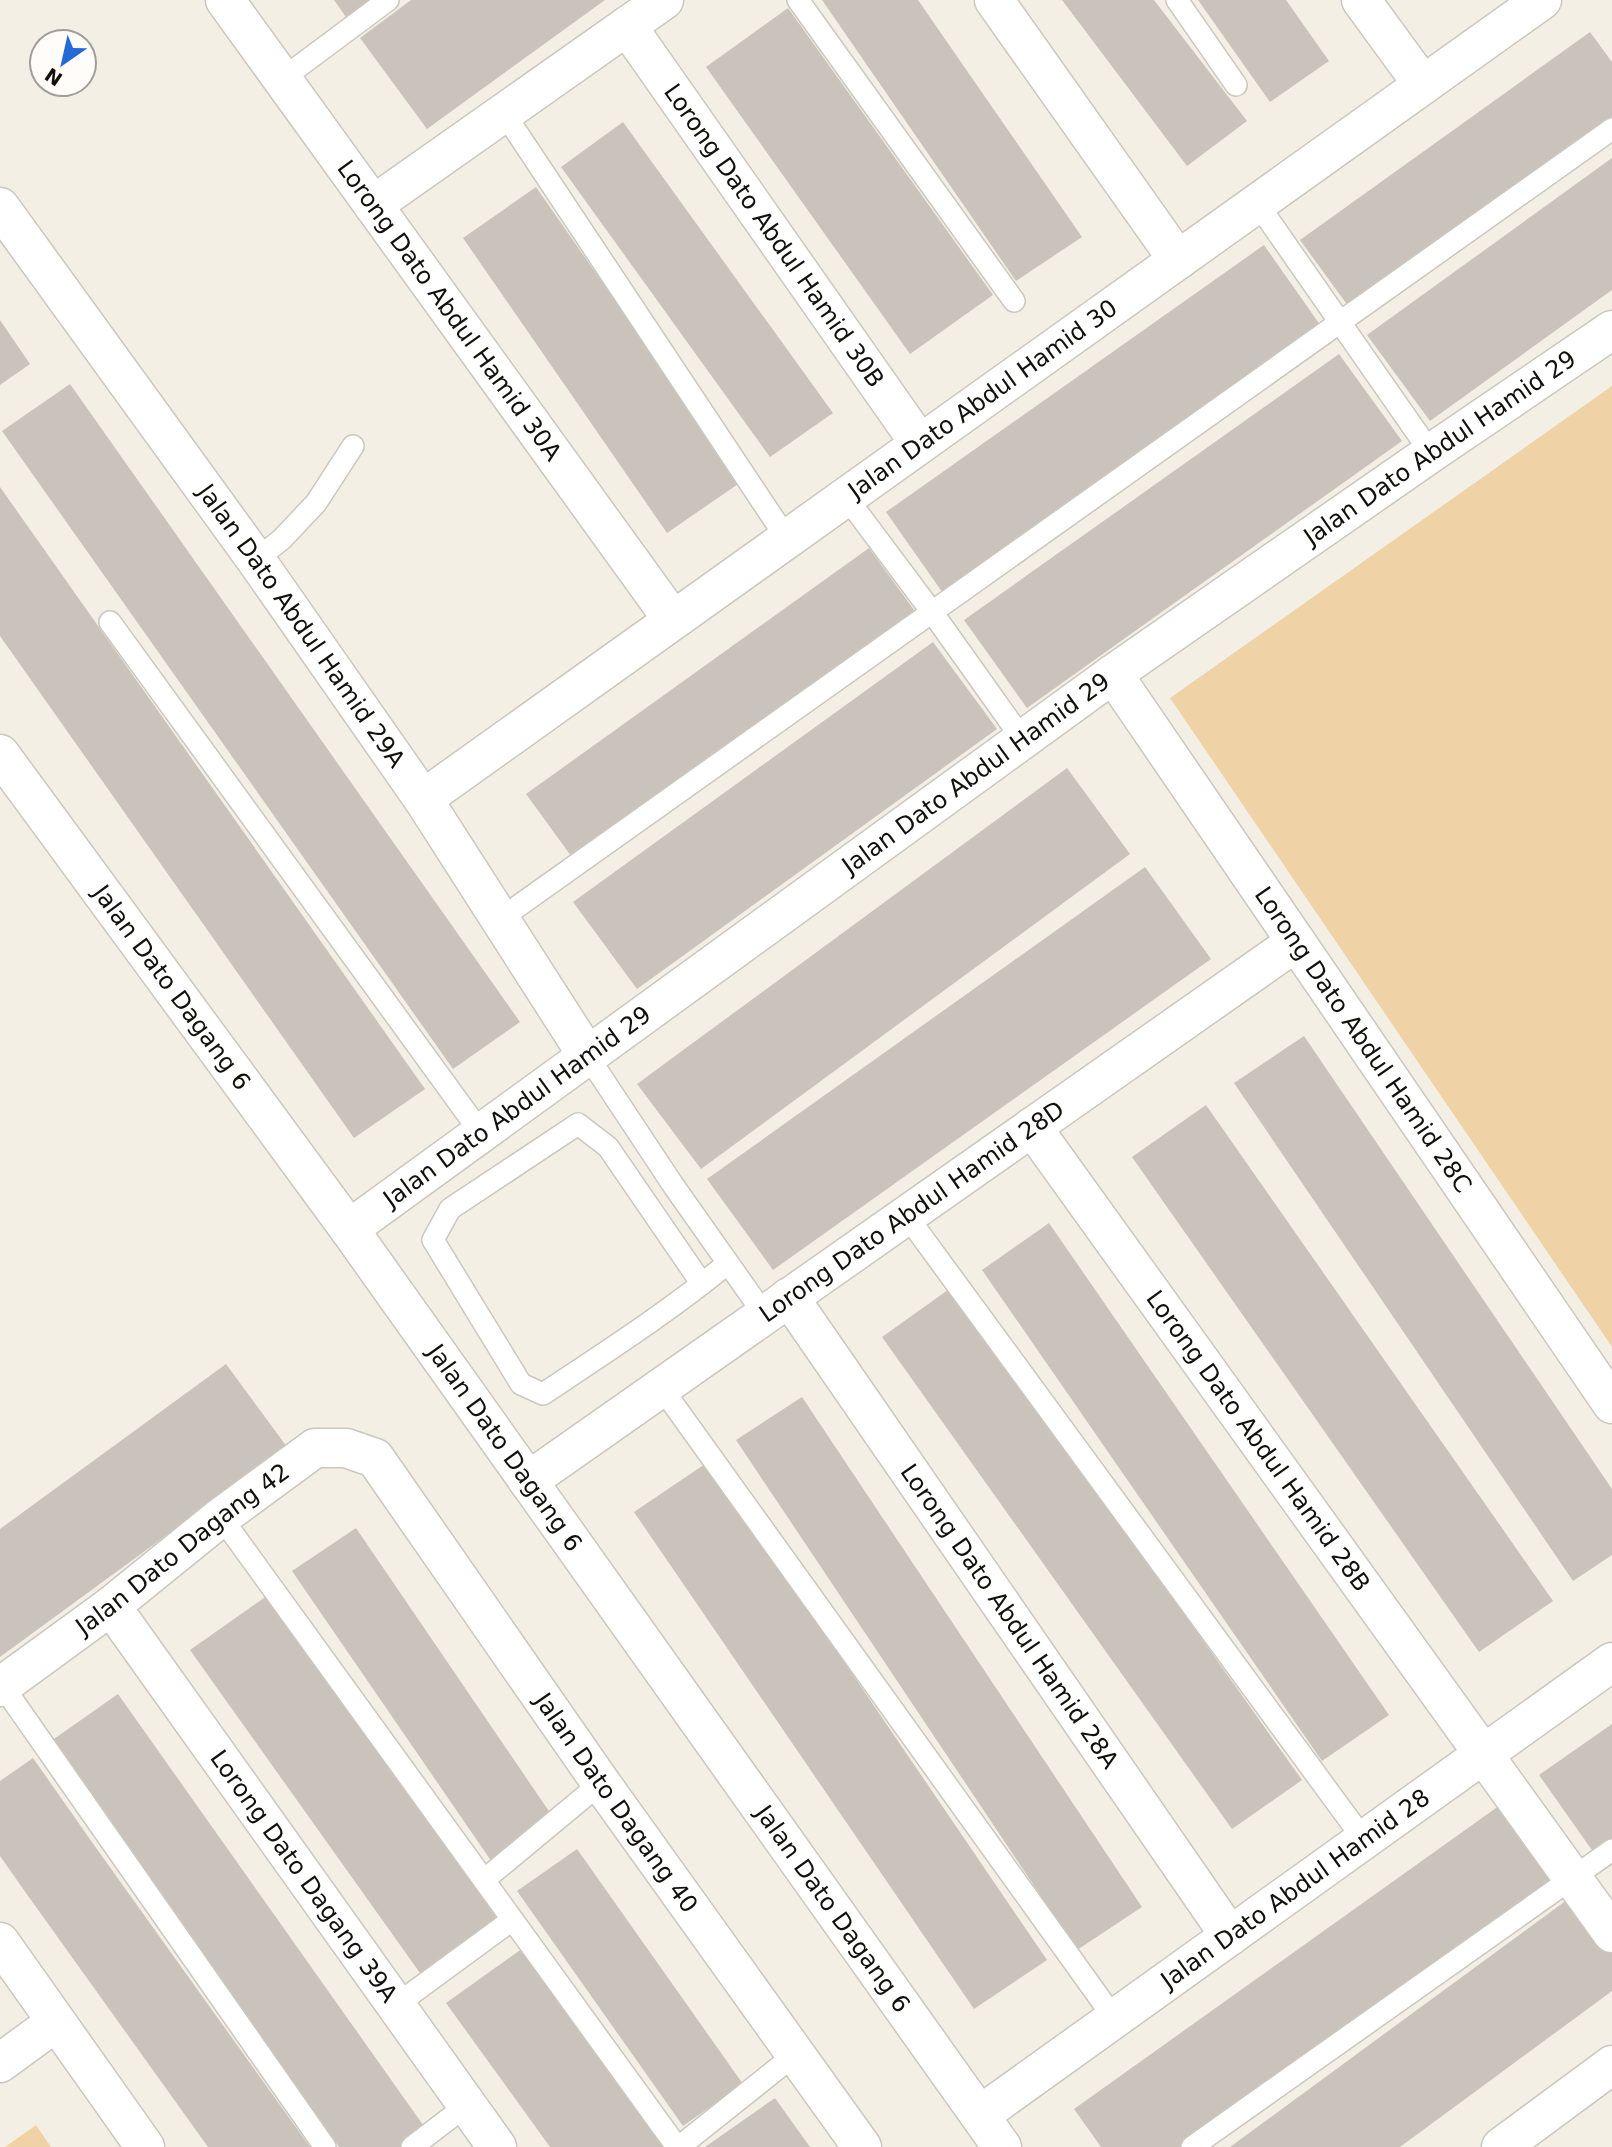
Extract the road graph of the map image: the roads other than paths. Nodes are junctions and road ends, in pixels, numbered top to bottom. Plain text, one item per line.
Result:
1 (225, 0) edge
2 (388, 0) edge
3 (664, 0) edge
4 (798, 0) edge
5 (994, 0) edge
6 (1177, 0) edge
7 (1362, 0) edge
8 (1542, 0) edge
9 (627, 26) junction
10 (282, 79) junction
11 (1236, 85) dead end
12 (1423, 85) junction
13 (504, 113) junction
14 (1612, 129) edge
15 (1257, 203) junction
16 (373, 205) junction
17 (0, 207) edge
18 (1178, 260) junction
19 (1014, 301) dead end
20 (1339, 323) junction
21 (1612, 330) edge
22 (920, 444) junction
23 (353, 446) dead end
24 (1431, 453) junction
25 (846, 497) junction
26 (787, 540) junction
27 (256, 560) junction
28 (932, 612) junction
29 (673, 620) junction
30 (110, 622) dead end
31 (1113, 674) junction
32 (1023, 740) junction
33 (0, 754) edge
34 (423, 799) junction
35 (500, 919) junction
36 (1296, 942) junction
37 (587, 1055) junction
38 (1032, 1127) junction
39 (481, 1133) junction
40 (906, 1215) junction
41 (349, 1229) junction
42 (728, 1263) junction
43 (702, 1284) junction
44 (777, 1306) junction
45 (661, 1387) junction
46 (1612, 1404) edge
47 (375, 1458) joint
48 (528, 1481) junction
49 (221, 1517) junction
50 (111, 1606) junction
51 (1612, 1662) edge
52 (1, 1686) edge
53 (1484, 1754) junction
54 (601, 1783) junction
55 (1364, 1840) junction
56 (1612, 1850) edge
57 (1573, 1877) junction
58 (484, 1880) junction
59 (512, 1920) junction
60 (1612, 1933) edge
61 (1230, 1936) junction
62 (0, 1942) edge
63 (396, 2005) junction
64 (1114, 2018) junction
65 (56, 2022) junction
66 (797, 2053) junction
67 (0, 2063) edge
68 (1612, 2065) edge
69 (467, 2105) junction
70 (980, 2115) junction
71 (145, 2147) edge
72 (325, 2147) edge
73 (412, 2147) edge
74 (497, 2147) edge
75 (678, 2147) edge
76 (862, 2147) edge
77 (1002, 2147) edge
78 (1192, 2147) edge
79 (1501, 2147) edge

1 - 10 street, Lorong Dato Abdul Hamid 30A
2 - 10 lane
3 - 9 street
4 - 19 lane
5 - 18 street
6 - 11 lane
7 - 12 street
8 - 12 street, Jalan Dato Abdul Hamid 30
9 - 13 street
9 - 22 street, Lorong Dato Abdul Hamid 30B
10 - 16 street, Lorong Dato Abdul Hamid 30A
12 - 15 street, Jalan Dato Abdul Hamid 30
13 - 16 street
13 - 26 lane
14 - 20 lane
15 - 18 street, Jalan Dato Abdul Hamid 30
15 - 20 lane
16 - 29 street, Lorong Dato Abdul Hamid 30A
17 - 27 street, Jalan Dato Abdul Hamid 29A
18 - 22 street, Jalan Dato Abdul Hamid 30
20 - 24 lane
20 - 28 lane
21 - 24 street, Jalan Dato Abdul Hamid 29
22 - 25 street, Jalan Dato Abdul Hamid 30
23 - 27 lane
24 - 31 street, Jalan Dato Abdul Hamid 29
25 - 26 street, Jalan Dato Abdul Hamid 30
25 - 28 lane
26 - 29 street, Jalan Dato Abdul Hamid 30
27 - 34 street, Jalan Dato Abdul Hamid 29A
28 - 32 lane
28 - 35 lane
29 - 34 street, Jalan Dato Abdul Hamid 30
30 - 39 lane
31 - 32 street, Jalan Dato Abdul Hamid 29
31 - 36 street, Lorong Dato Abdul Hamid 28C
32 - 37 street, Jalan Dato Abdul Hamid 29
33 - 41 street, Jalan Dato Dagang 6
34 - 35 street, Jalan Dato Abdul Hamid 29A
35 - 37 street, Jalan Dato Abdul Hamid 29A
36 - 38 street, Lorong Dato Abdul Hamid 28D
36 - 46 street, Lorong Dato Abdul Hamid 28C
37 - 39 street, Jalan Dato Abdul Hamid 29
37 - 42 lane
38 - 40 street, Lorong Dato Abdul Hamid 28D
38 - 53 street, Lorong Dato Abdul Hamid 28B
39 - 41 street, Jalan Dato Abdul Hamid 29
40 - 44 street, Lorong Dato Abdul Hamid 28D
40 - 55 lane
41 - 48 street, Jalan Dato Dagang 6
42 - 43 lane
42 - 44 lane
43 - 43 lane
44 - 45 street, Lorong Dato Abdul Hamid 28D
44 - 61 street, Lorong Dato Abdul Hamid 28A
45 - 48 street, Lorong Dato Abdul Hamid 28D
45 - 64 lane
47 - 49 street, Jalan Dato Dagang 42
47 - 54 street, Jalan Dato Dagang 40
48 - 70 street, Jalan Dato Dagang 6
49 - 50 street, Jalan Dato Dagang 42
49 - 58 lane
50 - 52 street, Jalan Dato Dagang 42
50 - 63 street, Lorong Dato Dagang 39A
51 - 53 street, Jalan Dato Abdul Hamid 28
52 - 72 lane
53 - 55 street, Jalan Dato Abdul Hamid 28
53 - 57 street, Lorong Dato Abdul Hamid 28B
54 - 58 lane
54 - 66 street, Jalan Dato Dagang 40
55 - 61 street, Jalan Dato Abdul Hamid 28
56 - 57 lane
57 - 60 street, Lorong Dato Abdul Hamid 28B
57 - 78 lane
58 - 59 lane
59 - 63 lane
59 - 75 lane
61 - 64 street, Jalan Dato Abdul Hamid 28
62 - 65 street
63 - 69 street, Lorong Dato Dagang 39A
64 - 70 street, Jalan Dato Abdul Hamid 28
65 - 67 street
65 - 71 street
66 - 75 lane
66 - 76 street, Jalan Dato Dagang 40
68 - 79 street
69 - 73 lane
69 - 74 street, Lorong Dato Dagang 39A
70 - 77 street, Jalan Dato Dagang 6

